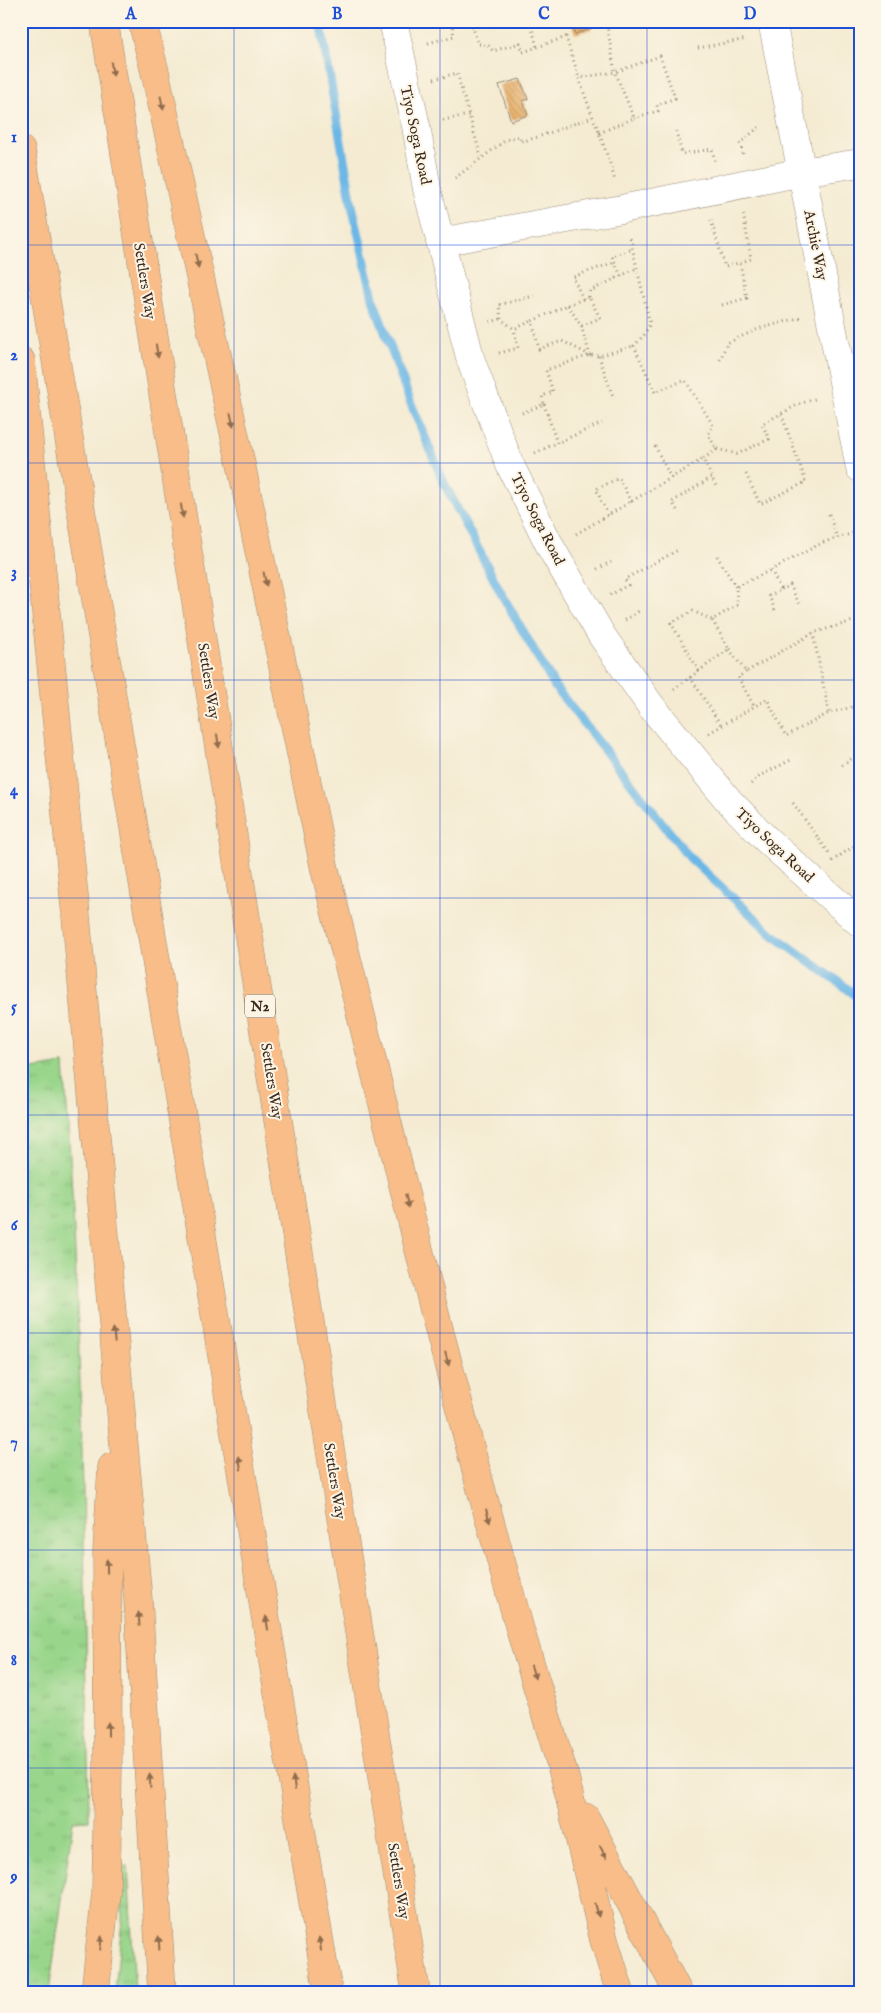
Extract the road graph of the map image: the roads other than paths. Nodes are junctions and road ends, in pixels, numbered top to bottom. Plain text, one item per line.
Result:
1 (104, 21) edge
2 (142, 21) edge
3 (393, 21) edge
4 (773, 28) edge
5 (21, 150) edge
6 (860, 162) edge
7 (802, 172) junction
8 (440, 242) junction
9 (21, 361) edge
10 (860, 468) edge
11 (860, 923) edge
12 (118, 1378) junction
13 (565, 1778) junction
14 (95, 1992) edge
15 (162, 1992) edge
16 (328, 1992) edge
17 (416, 1992) edge
18 (620, 1992) edge
19 (678, 1992) edge

1 -> 17 highway, Settlers Way / N2
2 -> 13 highway
3 - 8 street, Tiyo Soga Road
4 - 7 street, Archie Way
16 -> 5 highway
6 - 7 street
7 - 8 street
7 - 10 street, Archie Way
8 - 11 street, Tiyo Soga Road
12 -> 9 highway
14 -> 12 highway
15 -> 12 highway
13 -> 18 highway
13 -> 19 highway

